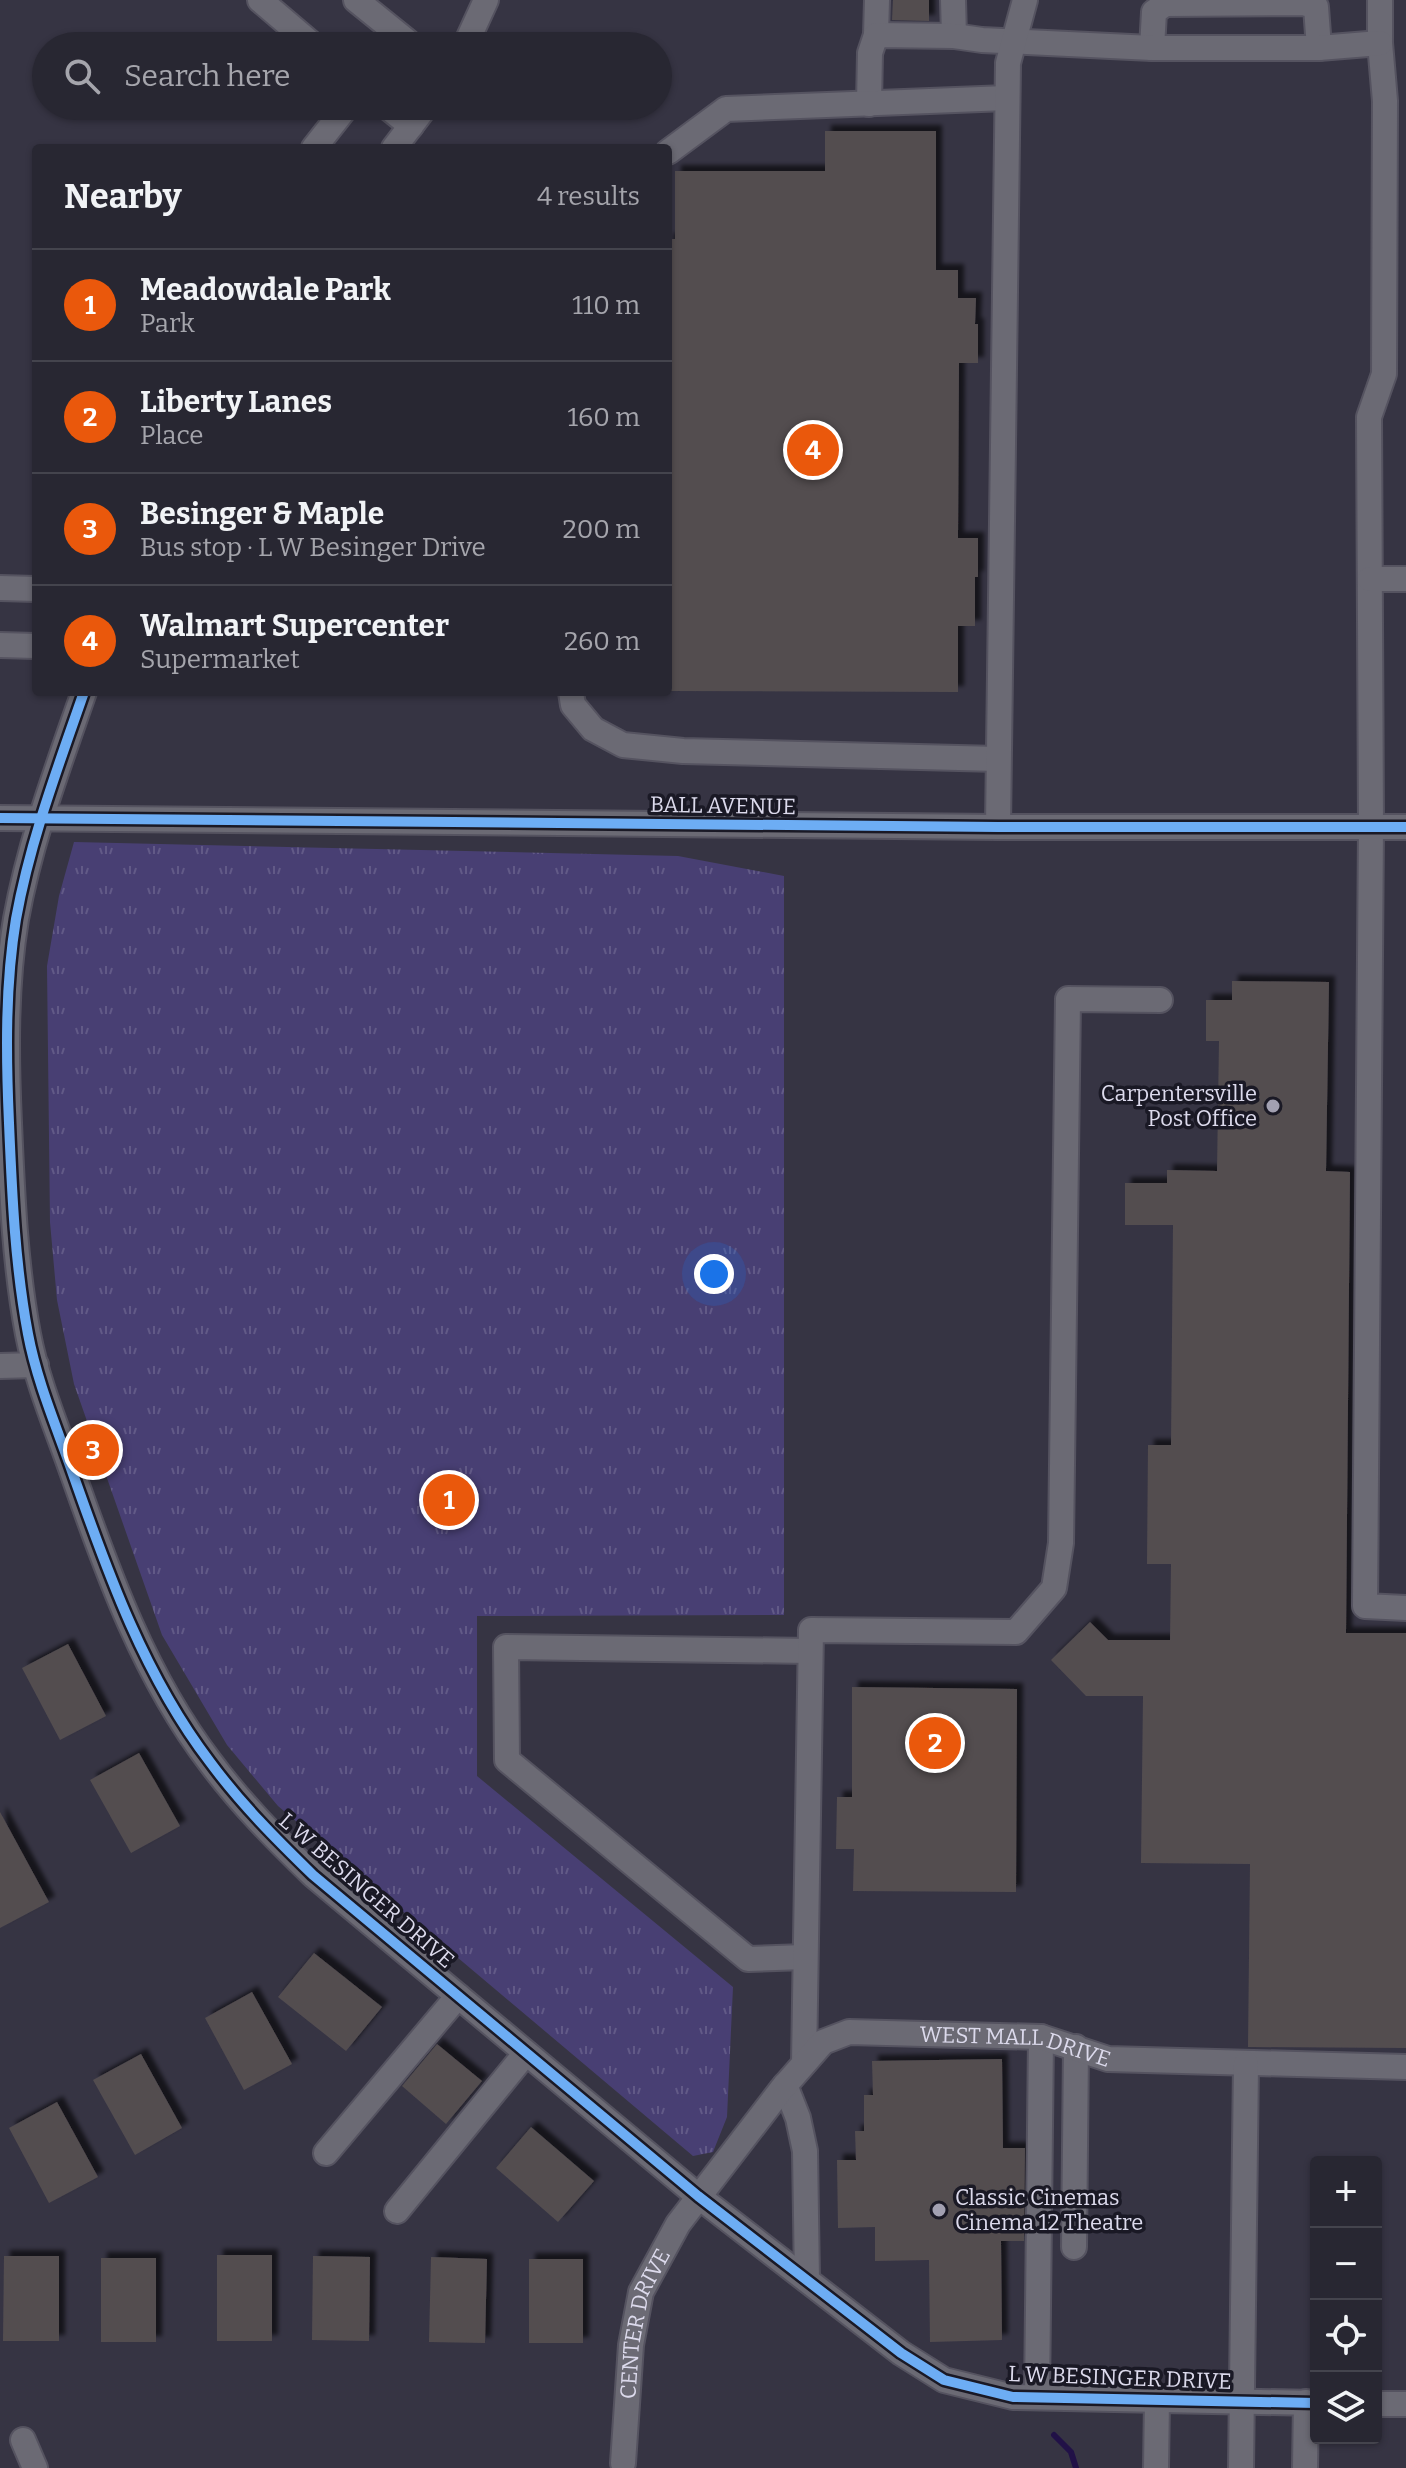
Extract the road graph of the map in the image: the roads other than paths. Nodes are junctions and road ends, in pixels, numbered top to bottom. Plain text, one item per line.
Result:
1 (356, 0) edge
2 (486, 0) edge
3 (877, 0) edge
4 (953, 0) edge
5 (1025, 0) edge
6 (1380, 0) edge
7 (263, 1) edge
8 (1316, 4) edge
9 (1154, 6) edge
10 (298, 32) edge
11 (396, 32) edge
12 (471, 32) edge
13 (876, 35) junction
14 (954, 36) junction
15 (1014, 40) junction
16 (1380, 43) junction
17 (1152, 48) junction
18 (1319, 48) junction
19 (1007, 98) junction
20 (1396, 101) edge
21 (869, 104) junction
22 (336, 120) edge
23 (404, 120) edge
24 (416, 120) edge
25 (411, 126) junction
26 (317, 144) edge
27 (397, 144) edge
28 (672, 149) edge
29 (1395, 169) edge
30 (1395, 307) edge
31 (1395, 364) edge
32 (1370, 579) junction
33 (1406, 579) edge
34 (0, 588) edge
35 (32, 589) edge
36 (0, 645) edge
37 (32, 646) edge
38 (83, 696) edge
39 (572, 696) edge
40 (998, 759) junction
41 (0, 818) edge
42 (40, 818) junction
43 (998, 827) junction
44 (1371, 827) junction
45 (1406, 827) edge
46 (1160, 1000) dead end
47 (36, 1365) junction
48 (0, 1366) edge
49 (1406, 1608) edge
50 (810, 1651) junction
51 (805, 1957) junction
52 (458, 1996) junction
53 (1041, 2037) junction
54 (1076, 2047) junction
55 (526, 2053) junction
56 (804, 2063) junction
57 (1246, 2064) junction
58 (1406, 2067) edge
59 (785, 2085) junction
60 (326, 2153) dead end
61 (698, 2196) junction
62 (397, 2211) dead end
63 (1074, 2247) dead end
64 (807, 2280) junction
65 (1037, 2397) junction
66 (1157, 2400) junction
67 (1241, 2401) junction
68 (1310, 2402) edge
69 (1382, 2404) edge
70 (1406, 2404) edge
71 (1310, 2413) edge
72 (23, 2440) dead end
73 (623, 2463) dead end
74 (35, 2468) edge
75 (1156, 2468) edge
76 (1241, 2468) edge
77 (1305, 2468) edge

1 - 11 street
2 - 12 street
3 - 13 street
4 - 14 street
5 - 15 street
6 - 16 street
7 - 10 street
8 - 9 street
8 - 18 street
9 - 17 street
13 - 14 street
13 - 21 street
14 - 15 street
15 - 17 street
15 - 19 street
16 - 18 street
16 - 20 street
17 - 18 street
19 - 21 street
19 - 40 street
20 - 29 street
21 - 28 street
22 - 26 street
23 - 25 street
24 - 25 street
25 - 27 street
29 - 30 street
30 - 31 street
31 - 32 street
32 - 33 street
32 - 44 street
34 - 35 street
36 - 37 street
38 - 42 street, L W BESINGER DRIVE
39 - 40 street
40 - 43 street
41 - 42 street, BALL AVENUE
42 - 43 street, BALL AVENUE
42 - 47 street, L W BESINGER DRIVE
43 - 44 street, BALL AVENUE
44 - 45 street, BALL AVENUE
44 - 49 street
46 - 50 street
47 - 48 street
47 - 52 street, L W BESINGER DRIVE
50 - 51 street
50 - 51 street
51 - 56 street
52 - 55 street, L W BESINGER DRIVE
52 - 60 street
53 - 54 street, WEST MALL DRIVE
53 - 56 street, WEST MALL DRIVE
53 - 65 street
54 - 57 street, WEST MALL DRIVE
54 - 63 street
55 - 61 street, L W BESINGER DRIVE
55 - 62 street
56 - 59 street, WEST MALL DRIVE
57 - 58 street, WEST MALL DRIVE
57 - 67 street
59 - 61 street, WEST MALL DRIVE
59 - 64 street
61 - 64 street, L W BESINGER DRIVE
61 - 73 street, CENTER DRIVE
64 - 65 street, L W BESINGER DRIVE
65 - 66 street, L W BESINGER DRIVE
66 - 67 street, L W BESINGER DRIVE
66 - 75 street
67 - 68 street, L W BESINGER DRIVE
67 - 76 street
69 - 70 street
71 - 77 street
72 - 74 street

